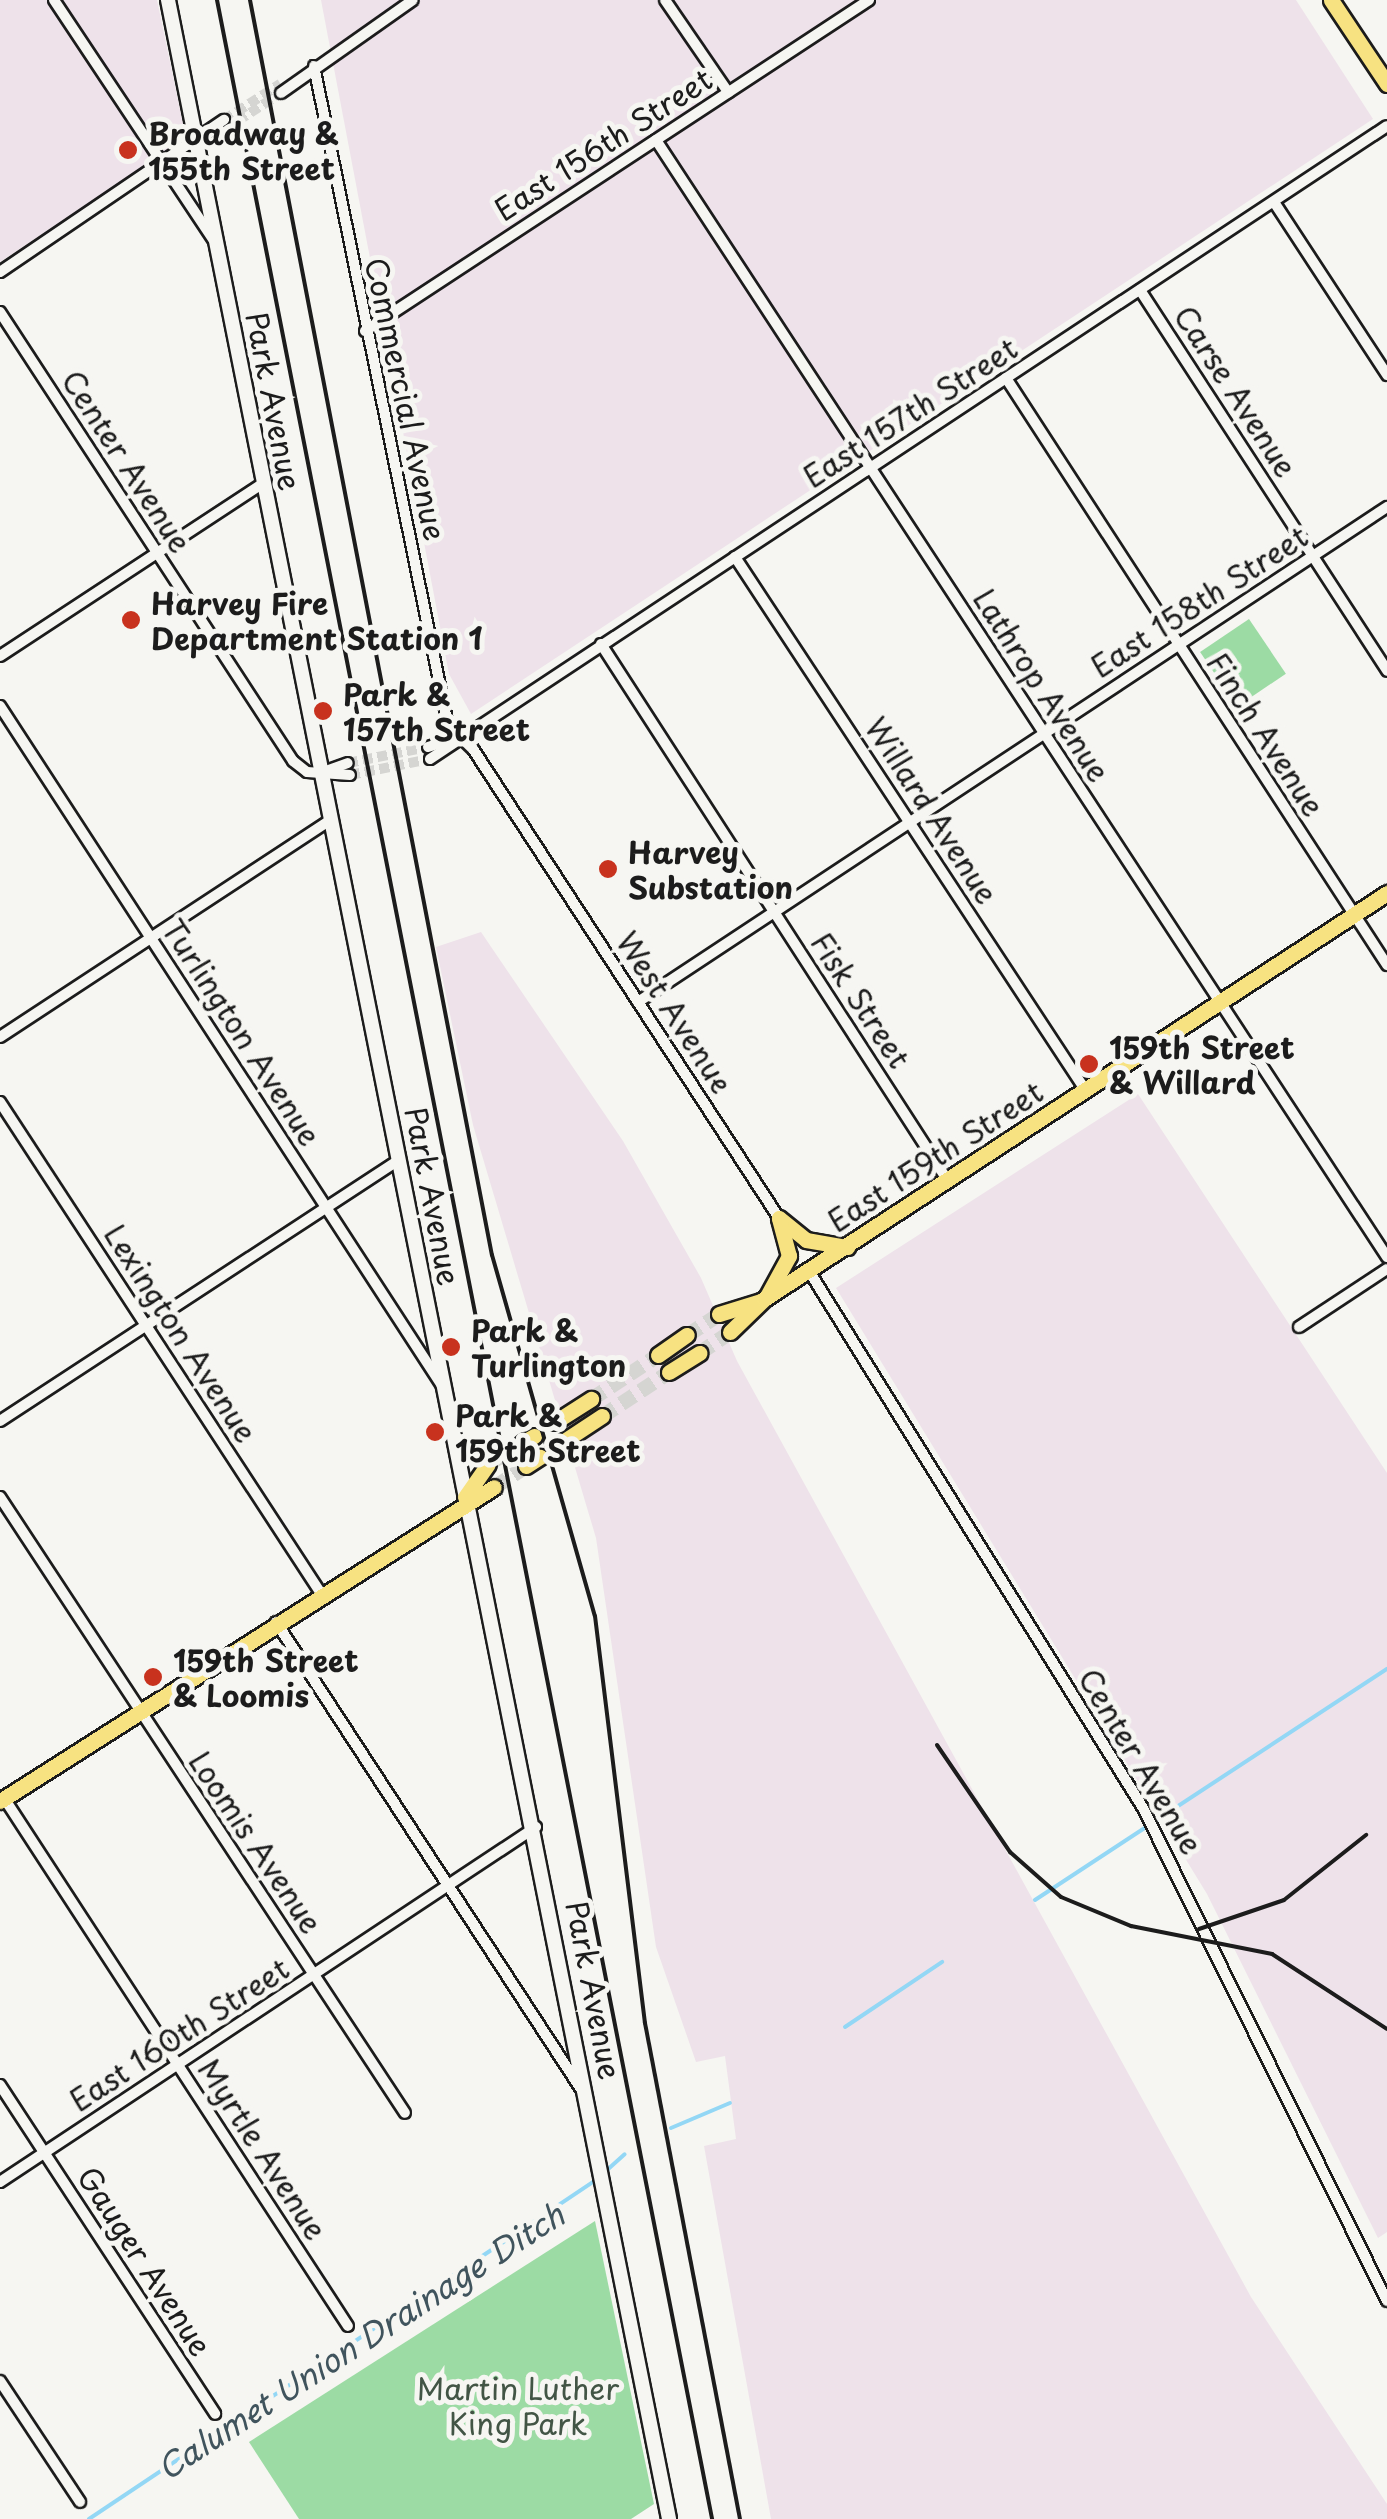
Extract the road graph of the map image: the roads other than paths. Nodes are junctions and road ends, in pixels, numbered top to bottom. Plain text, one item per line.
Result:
1 (54, 0) edge
2 (168, 0) edge
3 (414, 0) edge
4 (665, 0) edge
5 (869, 0) edge
6 (1331, 0) edge
7 (314, 66) junction
8 (1387, 84) edge
9 (281, 88) tunnel mouth
10 (728, 92) junction
11 (225, 125) tunnel mouth
12 (1387, 126) edge
13 (656, 140) junction
14 (195, 144) junction
15 (163, 165) junction
16 (1274, 202) junction
17 (213, 239) junction
18 (0, 272) edge
19 (1140, 290) junction
20 (0, 312) edge
21 (366, 331) junction
22 (1387, 375) edge
23 (1006, 378) junction
24 (870, 467) junction
25 (262, 483) junction
26 (1387, 508) edge
27 (157, 554) junction
28 (1313, 556) junction
29 (736, 557) junction
30 (602, 644) junction
31 (1179, 645) junction
32 (0, 656) edge
33 (1387, 670) edge
34 (0, 706) edge
35 (1044, 734) junction
36 (459, 737) junction
37 (429, 752) tunnel mouth
38 (349, 769) tunnel mouth
39 (321, 773) junction
40 (330, 820) junction
41 (910, 822) junction
42 (1387, 894) edge
43 (774, 912) junction
44 (1354, 916) junction
45 (151, 938) junction
46 (1387, 966) edge
47 (638, 1002) junction
48 (1220, 1003) junction
49 (0, 1037) edge
50 (1086, 1091) junction
51 (0, 1102) edge
52 (398, 1161) junction
53 (948, 1181) junction
54 (326, 1206) junction
55 (779, 1218) junction
56 (847, 1247) junction
57 (1387, 1257) edge
58 (1387, 1269) edge
59 (809, 1271) junction
60 (764, 1300) junction
61 (719, 1314) tunnel mouth
62 (146, 1326) junction
63 (1298, 1327) dead end
64 (730, 1332) tunnel mouth
65 (687, 1336) tunnel mouth
66 (698, 1353) tunnel mouth
67 (658, 1355) tunnel mouth
68 (669, 1372) tunnel mouth
69 (442, 1386) junction
70 (591, 1399) tunnel mouth
71 (602, 1416) tunnel mouth
72 (0, 1421) edge
73 (555, 1422) dead end
74 (561, 1443) dead end
75 (488, 1464) tunnel mouth
76 (494, 1487) tunnel mouth
77 (0, 1497) edge
78 (466, 1497) junction
79 (320, 1592) junction
80 (275, 1621) junction
81 (138, 1710) junction
82 (2, 1800) edge
83 (536, 1828) junction
84 (446, 1888) junction
85 (314, 1974) junction
86 (178, 2064) junction
87 (0, 2085) edge
88 (586, 2095) junction
89 (406, 2114) dead end
90 (44, 2153) junction
91 (0, 2182) edge
92 (1387, 2301) edge
93 (348, 2326) dead end
94 (0, 2380) edge
95 (215, 2414) dead end
96 (80, 2502) dead end
97 (664, 2516) edge

1 - 15 street
2 - 14 street, Park Avenue
3 - 7 street
4 - 10 street
5 - 10 street, East 156th Street
6 - 8 main road
7 - 9 street
7 - 21 street, Commercial Avenue
10 - 13 street, East 156th Street
11 - 14 street
12 - 16 street, East 157th Street
13 - 21 street, East 156th Street
13 - 24 street, Lathrop Avenue
14 - 15 street
14 - 17 street, Park Avenue
15 - 17 street
15 - 18 street
16 - 19 street, East 157th Street
16 - 22 street
17 - 25 street, Park Avenue
19 - 23 street, East 157th Street
19 - 28 street, Carse Avenue
20 - 27 street, Center Avenue
21 - 36 street, Commercial Avenue
23 - 24 street, East 157th Street
23 - 31 street, Finch Avenue
24 - 29 street, East 157th Street
24 - 35 street, Lathrop Avenue
25 - 27 street
25 - 39 street, Park Avenue
26 - 28 street, East 158th Street
27 - 32 street
27 - 39 street, Center Avenue
28 - 31 street, East 158th Street
28 - 33 street, Carse Avenue
29 - 30 street, East 157th Street
29 - 41 street, Willard Avenue
30 - 36 street, East 157th Street
30 - 43 street, Fisk Street
31 - 35 street, East 158th Street
31 - 44 street, Finch Avenue
34 - 45 street, Turlington Avenue
35 - 41 street, East 158th Street
35 - 48 street, Lathrop Avenue
36 - 37 street, East 157th Street
36 - 47 street, West Avenue
38 - 39 street
39 - 40 street, Park Avenue
40 - 45 street
40 - 52 street, Park Avenue
41 - 43 street, East 158th Street
41 - 50 street, Willard Avenue
42 - 44 main road, East 159th Street
43 - 47 street, East 158th Street
43 - 53 street, Fisk Street
44 - 46 street, Finch Avenue
44 - 48 main road, East 159th Street
45 - 49 street
45 - 54 street, Turlington Avenue
47 - 55 street, West Avenue
48 - 50 main road, East 159th Street
48 - 57 street, Lathrop Avenue
50 - 53 main road, East 159th Street
51 - 62 street, Lexington Avenue
52 - 54 street
52 - 69 street, Park Avenue
53 - 56 main road, East 159th Street
54 - 62 street
54 - 69 street, Turlington Avenue
55 - 56 main road
55 - 60 main road
56 - 59 main road, East 159th Street
58 - 63 street
59 - 60 main road, East 159th Street
59 - 92 street, Center Avenue
60 - 61 main road, East 159th Street
60 - 64 main road, East 159th Street
62 - 72 street
62 - 79 street, Lexington Avenue
65 - 67 main road
66 - 68 main road
69 - 78 street, Park Avenue
70 - 73 main road
71 - 74 main road
75 - 78 main road
76 - 78 main road
77 - 81 street, Loomis Avenue
78 - 79 main road
78 - 83 street, Park Avenue
79 - 80 main road
80 - 81 main road
80 - 84 street
81 - 82 main road
81 - 85 street, Loomis Avenue
82 - 86 street, Myrtle Avenue
83 - 84 street, East 160th Street
83 - 88 street, Park Avenue
84 - 85 street, East 160th Street
84 - 88 street
85 - 86 street, East 160th Street
85 - 89 street, Loomis Avenue
86 - 90 street, East 160th Street
86 - 93 street, Myrtle Avenue
87 - 90 street, Gauger Avenue
88 - 97 street, Park Avenue
90 - 91 street, East 160th Street
90 - 95 street, Gauger Avenue
94 - 96 street

